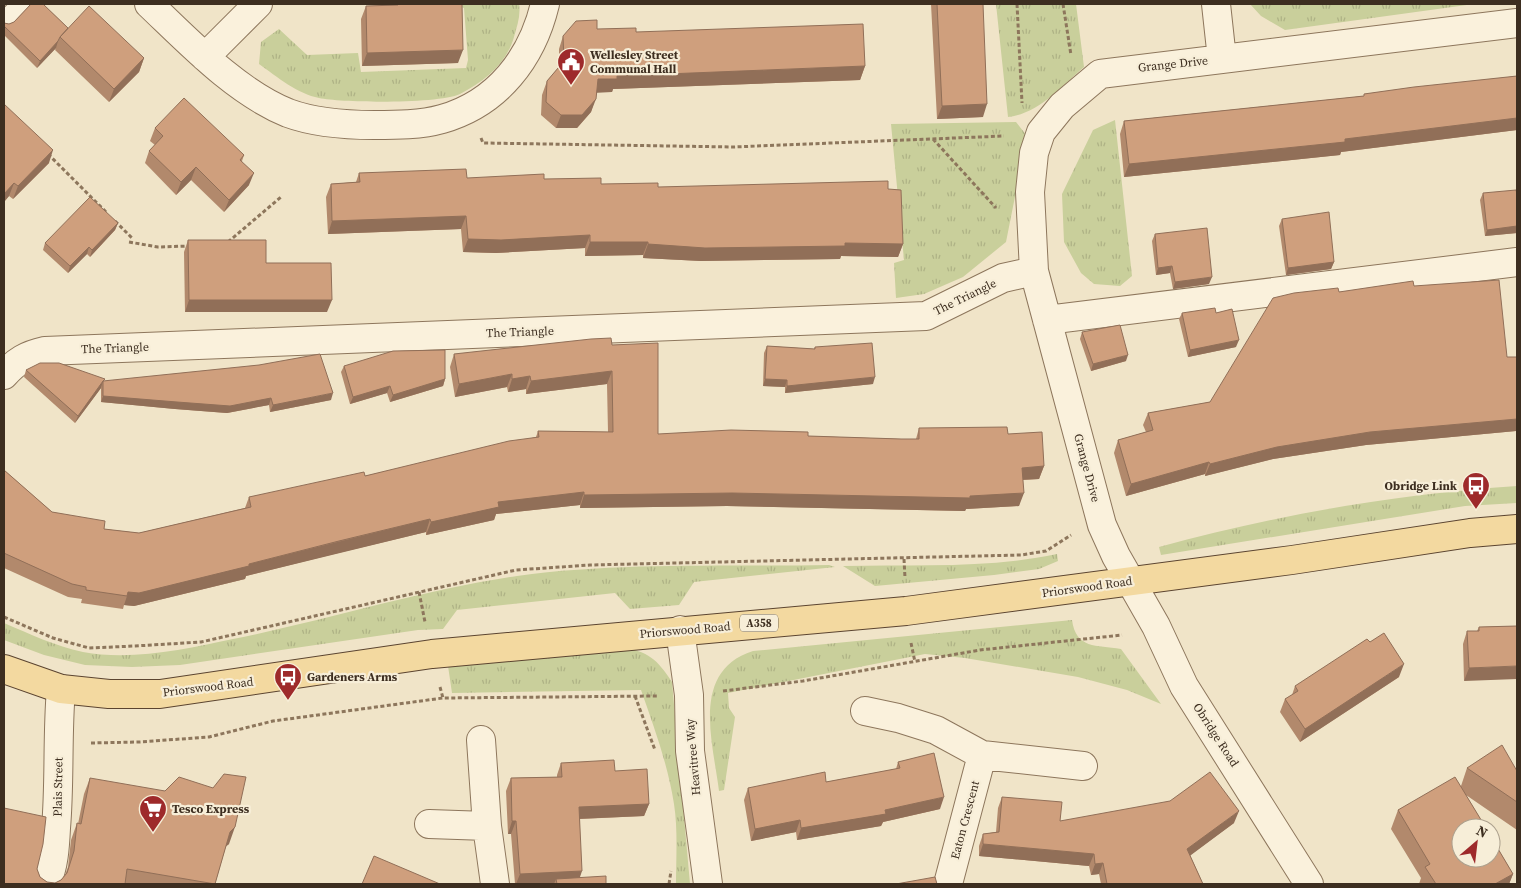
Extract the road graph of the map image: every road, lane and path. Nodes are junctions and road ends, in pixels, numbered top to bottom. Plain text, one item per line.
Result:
1 (21, 4) edge
2 (149, 4) edge
3 (258, 4) edge
4 (545, 4) edge
5 (1017, 4) edge
6 (1063, 4) edge
7 (1216, 4) edge
8 (4, 21) edge
9 (1517, 23) edge
10 (205, 57) junction
11 (1222, 59) junction
12 (1080, 90) junction
13 (467, 108) junction
14 (1033, 127) junction
15 (932, 139) junction
16 (44, 150) edge
17 (281, 196) dead end
18 (132, 238) dead end
19 (128, 242) dead end
20 (225, 244) edge
21 (196, 245) edge
22 (1034, 260) junction
23 (1517, 262) edge
24 (1047, 320) junction
25 (4, 375) edge
26 (1102, 525) junction
27 (1517, 529) edge
28 (1132, 581) junction
29 (4, 617) edge
30 (1156, 626) junction
31 (680, 630) junction
32 (4, 669) edge
33 (61, 689) junction
34 (688, 696) junction
35 (865, 711) dead end
36 (482, 740) dead end
37 (58, 744) junction
38 (982, 755) junction
39 (1082, 766) dead end
40 (429, 824) dead end
41 (487, 826) junction
42 (46, 884) edge
43 (495, 884) edge
44 (708, 884) edge
45 (948, 884) edge
46 (1310, 884) edge

1 - 8 lane
2 - 10 street
3 - 10 street
4 - 13 street
5 - 14 path
6 - 12 path
7 - 11 street
9 - 11 street, Grange Drive
10 - 13 street
11 - 12 street, Grange Drive
12 - 14 street, Grange Drive
13 - 15 path
14 - 15 path
14 - 22 street, Grange Drive
15 - 22 path
16 - 18 path
17 - 20 path
19 - 21 path
22 - 24 street, Grange Drive
22 - 25 street, The Triangle
23 - 24 street
24 - 26 street, Grange Drive
26 - 28 street, Grange Drive
26 - 29 path
27 - 28 main road, Priorswood Road / A358
28 - 30 street, Obridge Road
28 - 31 main road, Priorswood Road / A358
30 - 34 path
30 - 46 street, Obridge Road
31 - 33 main road, Priorswood Road / A358
31 - 34 street, Heavitree Way
32 - 33 main road, Priorswood Road / A358
33 - 37 street, Plais Street
34 - 37 path
34 - 44 street, Heavitree Way
35 - 38 street
36 - 41 street
37 - 42 street, Plais Street
38 - 39 street
38 - 45 street, Eaton Crescent
40 - 41 street
41 - 43 street

